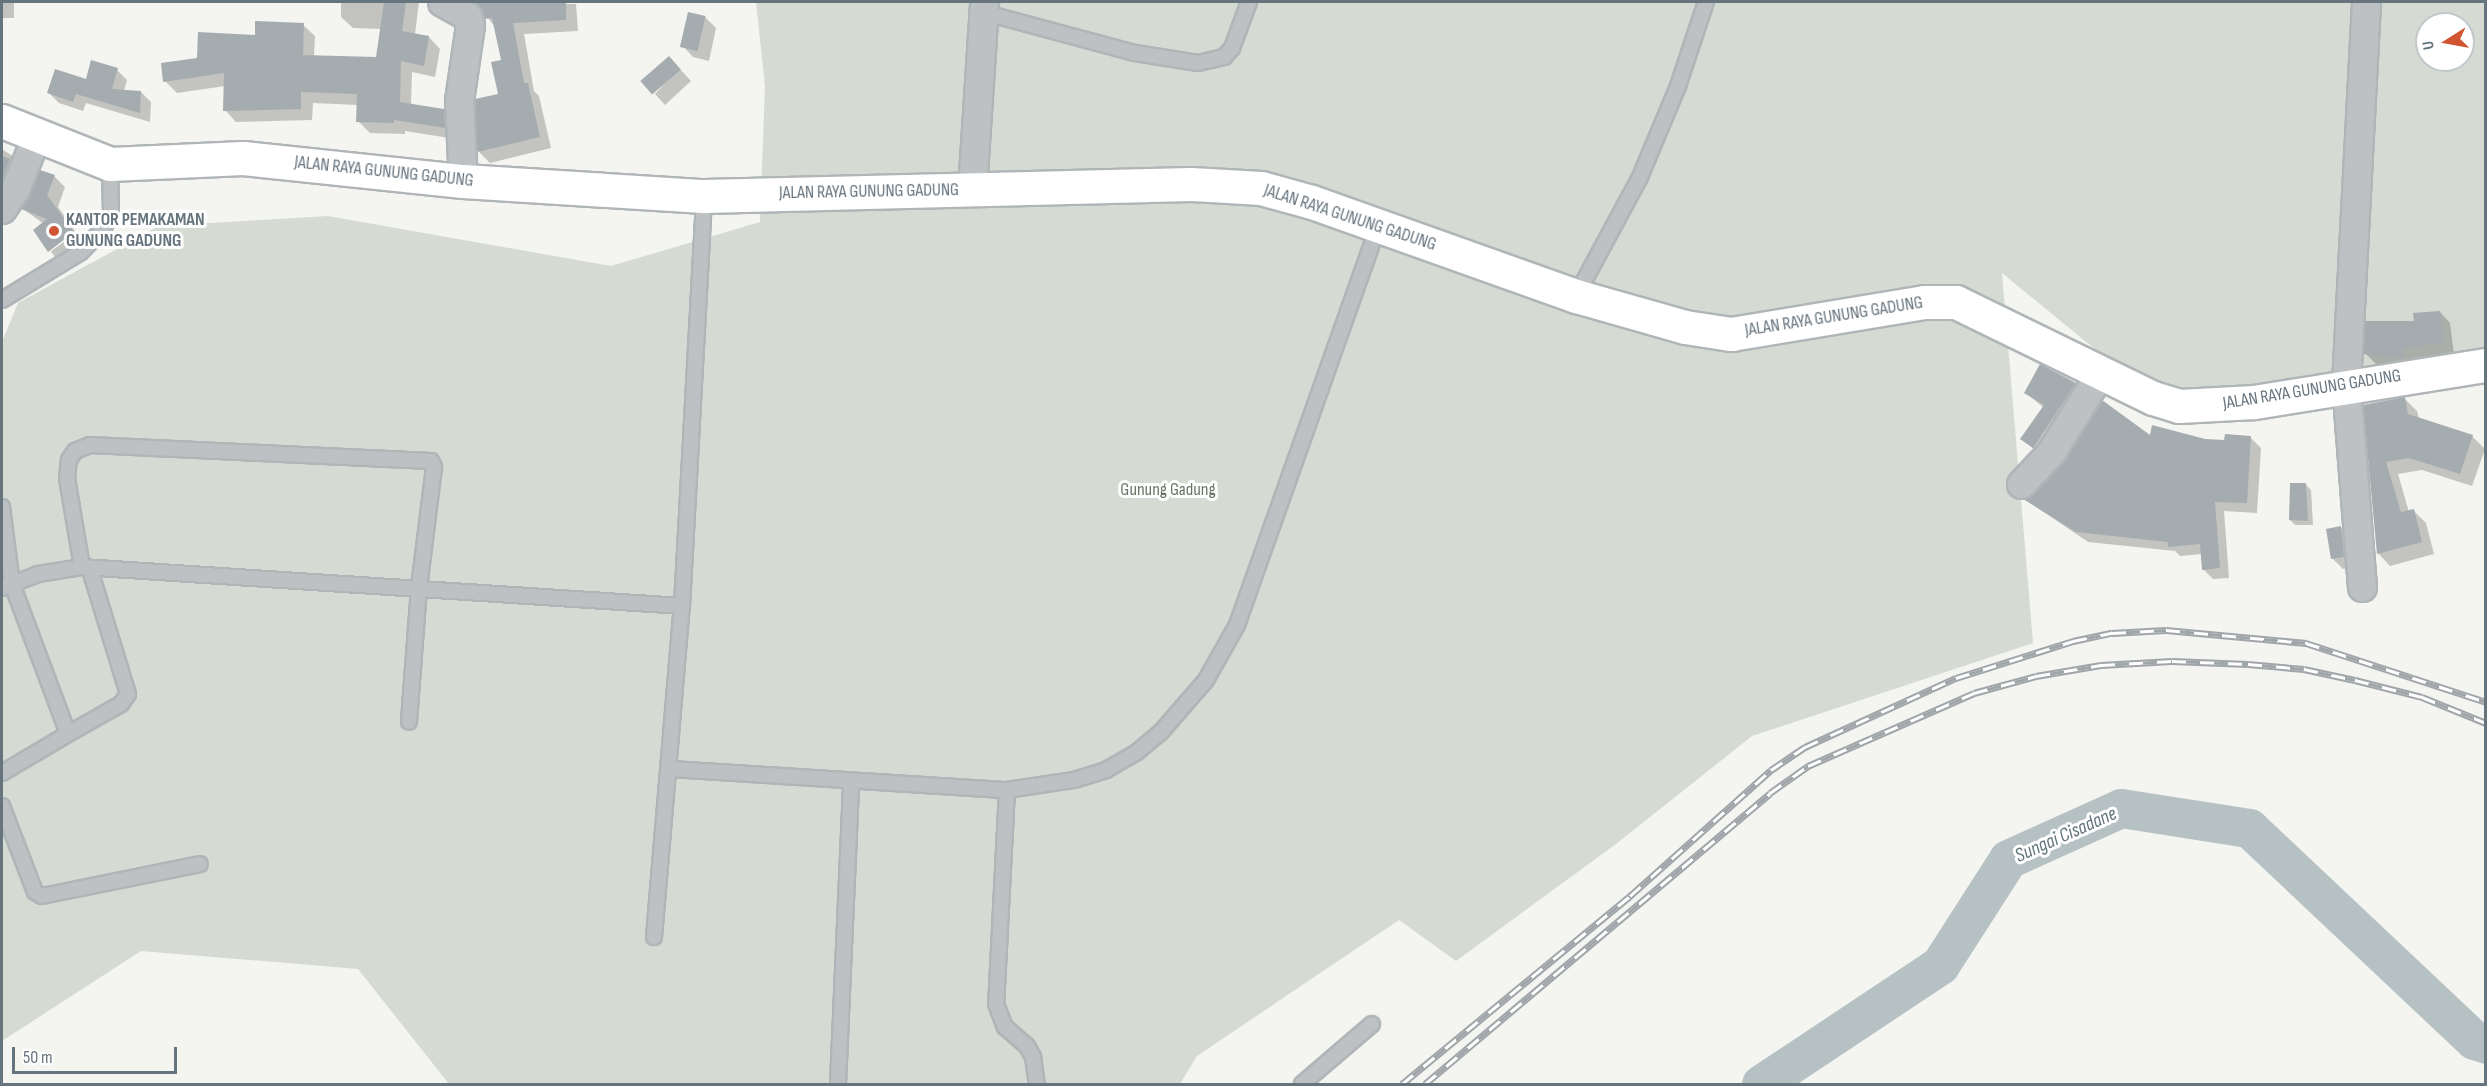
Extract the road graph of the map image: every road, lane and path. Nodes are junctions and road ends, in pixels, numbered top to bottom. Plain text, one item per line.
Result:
1 (442, 2) edge
2 (1249, 2) edge
3 (1706, 2) edge
4 (2366, 2) edge
5 (983, 7) edge
6 (2, 121) edge
7 (36, 137) junction
8 (110, 164) junction
9 (463, 181) junction
10 (972, 190) junction
11 (704, 196) junction
12 (2, 209) edge
13 (1379, 225) junction
14 (1576, 296) junction
15 (2, 300) edge
16 (2486, 365) edge
17 (2101, 372) junction
18 (2346, 384) junction
19 (2021, 484) dead end
20 (2, 507) edge
21 (86, 569) junction
22 (7, 586) edge
23 (2362, 587) dead end
24 (419, 588) junction
25 (682, 606) junction
26 (409, 722) dead end
27 (68, 734) junction
28 (671, 769) junction
29 (2, 773) edge
30 (851, 782) junction
31 (1007, 790) junction
32 (2, 806) edge
33 (200, 864) dead end
34 (654, 937) dead end
35 (1372, 1023) dead end
36 (838, 1084) edge
37 (1036, 1084) edge
38 (1302, 1084) edge

1 - 9 street
2 - 5 lane
3 - 14 lane
4 - 18 street
5 - 10 street
6 - 7 street, JALAN RAYA GUNUNG GADUNG
7 - 8 street, JALAN RAYA GUNUNG GADUNG
7 - 12 street
8 - 9 street, JALAN RAYA GUNUNG GADUNG
8 - 15 lane
9 - 11 street, JALAN RAYA GUNUNG GADUNG
10 - 11 street, JALAN RAYA GUNUNG GADUNG
10 - 13 street, JALAN RAYA GUNUNG GADUNG
11 - 25 lane
13 - 14 street, JALAN RAYA GUNUNG GADUNG
13 - 31 lane
14 - 17 street, JALAN RAYA GUNUNG GADUNG
16 - 18 street, JALAN RAYA GUNUNG GADUNG
17 - 18 street, JALAN RAYA GUNUNG GADUNG
17 - 19 street
18 - 23 street
20 - 22 lane
21 - 22 lane
21 - 24 lane
21 - 24 lane
21 - 27 lane
22 - 27 lane
24 - 25 lane
24 - 26 lane
25 - 28 lane
27 - 29 lane
28 - 30 lane
28 - 34 lane
30 - 31 lane
30 - 36 lane
31 - 37 lane
32 - 33 lane
35 - 38 lane

